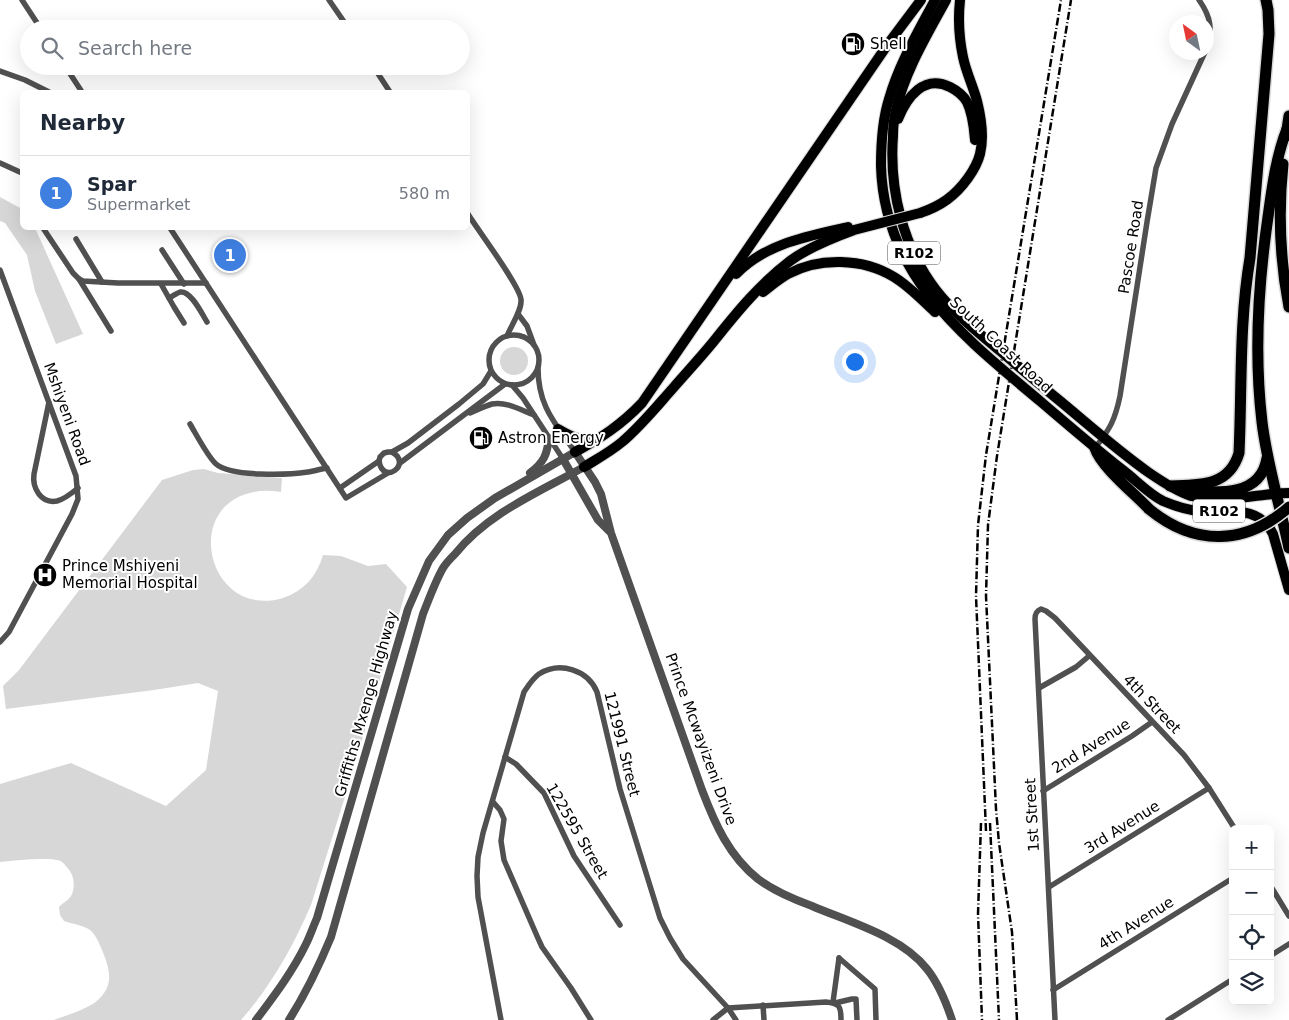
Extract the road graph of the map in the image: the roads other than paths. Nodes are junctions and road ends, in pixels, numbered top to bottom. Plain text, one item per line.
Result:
1 (22, 0) edge
2 (329, 0) edge
3 (921, 0) edge
4 (935, 0) edge
5 (946, 0) edge
6 (960, 0) edge
7 (1199, 0) edge
8 (1266, 0) edge
9 (1208, 15) edge
10 (35, 20) edge
11 (343, 20) edge
12 (1202, 60) edge
13 (0, 71) edge
14 (71, 75) edge
15 (379, 75) edge
16 (45, 90) edge
17 (81, 90) edge
18 (389, 90) edge
19 (1289, 116) edge
20 (1286, 128) junction
21 (893, 134) junction
22 (0, 163) edge
23 (20, 172) edge
24 (919, 211) junction
25 (470, 217) edge
26 (855, 227) junction
27 (45, 230) edge
28 (171, 230) edge
29 (76, 239) dead end
30 (162, 250) dead end
31 (1250, 258) junction
32 (0, 270) edge
33 (79, 279) junction
34 (102, 282) junction
35 (206, 283) junction
36 (161, 284) junction
37 (184, 284) junction
38 (718, 293) junction
39 (169, 298) junction
40 (1289, 307) edge
41 (518, 314) junction
42 (184, 322) dead end
43 (207, 322) dead end
44 (110, 331) dead end
45 (507, 336) junction
46 (713, 342) junction
47 (534, 345) junction
48 (538, 366) junction
49 (998, 366) junction
50 (491, 371) junction
51 (505, 384) junction
52 (512, 385) junction
53 (1260, 396) junction
54 (49, 402) junction
55 (534, 415) junction
56 (461, 418) junction
57 (190, 424) dead end
58 (558, 429) junction
59 (603, 436) junction
60 (548, 438) junction
61 (1104, 438) junction
62 (1095, 448) junction
63 (392, 452) junction
64 (575, 452) junction
65 (1268, 453) junction
66 (563, 459) junction
67 (379, 461) junction
68 (400, 462) junction
69 (584, 466) junction
70 (327, 468) junction
71 (388, 473) junction
72 (571, 474) junction
73 (78, 488) junction
74 (340, 488) junction
75 (1174, 488) junction
76 (509, 490) junction
77 (1276, 493) junction
78 (1289, 493) edge
79 (1289, 507) edge
80 (611, 533) junction
81 (1289, 548) edge
82 (1289, 590) edge
83 (1039, 610) joint
84 (0, 642) edge
85 (1090, 656) junction
86 (1040, 688) junction
87 (1152, 722) junction
88 (505, 757) junction
89 (1209, 788) junction
90 (1043, 791) junction
91 (493, 802) junction
92 (1232, 825) edge
93 (1229, 880) edge
94 (1049, 887) junction
95 (1274, 892) edge
96 (1289, 916) edge
97 (620, 925) dead end
98 (1289, 944) edge
99 (1274, 953) edge
100 (1229, 982) edge
101 (1053, 990) junction
102 (834, 1002) junction
103 (763, 1005) junction
104 (728, 1008) junction
105 (291, 1019) edge
106 (256, 1020) edge
107 (501, 1020) edge
108 (590, 1020) edge
109 (713, 1020) edge
110 (736, 1020) edge
111 (764, 1020) edge
112 (841, 1020) edge
113 (857, 1020) edge
114 (876, 1020) edge
115 (952, 1020) edge
116 (1055, 1020) edge
117 (1168, 1020) edge

1 - 10 street
2 - 11 street
3 - 38 main road
4 - 49 main road, South Coast Road / R102
5 - 21 main road, South Coast Road / R102
6 - 24 main road
7 - 9 street, Pascoe Road
8 - 31 highway
12 - 61 street, Pascoe Road
13 - 16 street
14 - 17 street
15 - 18 street
19 - 20 highway
20 - 40 highway
20 - 53 highway
21 - 24 main road
21 - 61 main road, South Coast Road / R102
22 - 23 street
24 - 26 main road
25 - 41 street
26 - 38 main road
26 - 46 main road
27 - 33 street
28 - 35 street
29 - 34 street
30 - 37 street
31 - 53 highway
31 - 75 highway
32 - 54 street, Mshiyeni Road
33 - 34 street
33 - 44 street
34 - 36 street
35 - 37 street
35 - 70 street
36 - 37 street
36 - 39 street
38 - 59 main road
39 - 42 street
39 - 43 street
41 - 45 street
41 - 47 street
45 - 47 street
45 - 50 street
46 - 49 main road
46 - 69 main road
47 - 48 street
48 - 52 street
48 - 58 street
49 - 62 main road, South Coast Road / R102
50 - 51 street
50 - 63 street
51 - 52 street
51 - 56 street
52 - 55 street
53 - 65 highway
54 - 73 street, Mshiyeni Road
54 - 73 street
55 - 56 street
55 - 60 street
56 - 68 street
57 - 70 street
58 - 59 main road
58 - 64 street
59 - 64 main road
60 - 66 street
60 - 76 street
61 - 62 street, Pascoe Road
61 - 75 main road, South Coast Road / R102
62 - 79 highway, bridge
62 - 82 main road, South Coast Road / R102
63 - 67 street
63 - 68 street
64 - 66 street, Griffiths Mxenge Highway
64 - 69 street, Prince Mcwayizeni Drive
65 - 75 highway
65 - 77 highway
66 - 72 street, Prince Mcwayizeni Drive
66 - 76 street, Griffiths Mxenge Highway
67 - 71 street
67 - 74 street
68 - 71 street
69 - 72 street, Griffiths Mxenge Highway
69 - 80 street, Prince Mcwayizeni Drive
70 - 74 street
71 - 74 street
72 - 80 street, Prince Mcwayizeni Drive
72 - 105 street, Griffiths Mxenge Highway
73 - 84 street, Mshiyeni Road
75 - 77 main road, South Coast Road / R102
76 - 106 street, Griffiths Mxenge Highway
77 - 78 main road, South Coast Road / R102
77 - 81 highway
80 - 115 street, Prince Mcwayizeni Drive
83 - 85 street, 4th Street
83 - 86 street, 1st Street
85 - 86 street
85 - 87 street, 4th Street
86 - 90 street, 1st Street
87 - 89 street, 4th Street
87 - 90 street, 2nd Avenue
88 - 91 street, 121991 Street
88 - 97 street, 122595 Street
88 - 104 street, 121991 Street
89 - 92 street, 4th Street
89 - 94 street, 3rd Avenue
90 - 94 street, 1st Street
91 - 107 street, 121991 Street
91 - 108 street
93 - 101 street, 4th Avenue
94 - 101 street, 1st Street
95 - 96 street
98 - 99 street
100 - 117 street
101 - 116 street, 1st Street
102 - 103 street
102 - 112 street
102 - 113 street
102 - 114 street
103 - 104 street
103 - 111 street
104 - 109 street
104 - 110 street, 121991 Street

